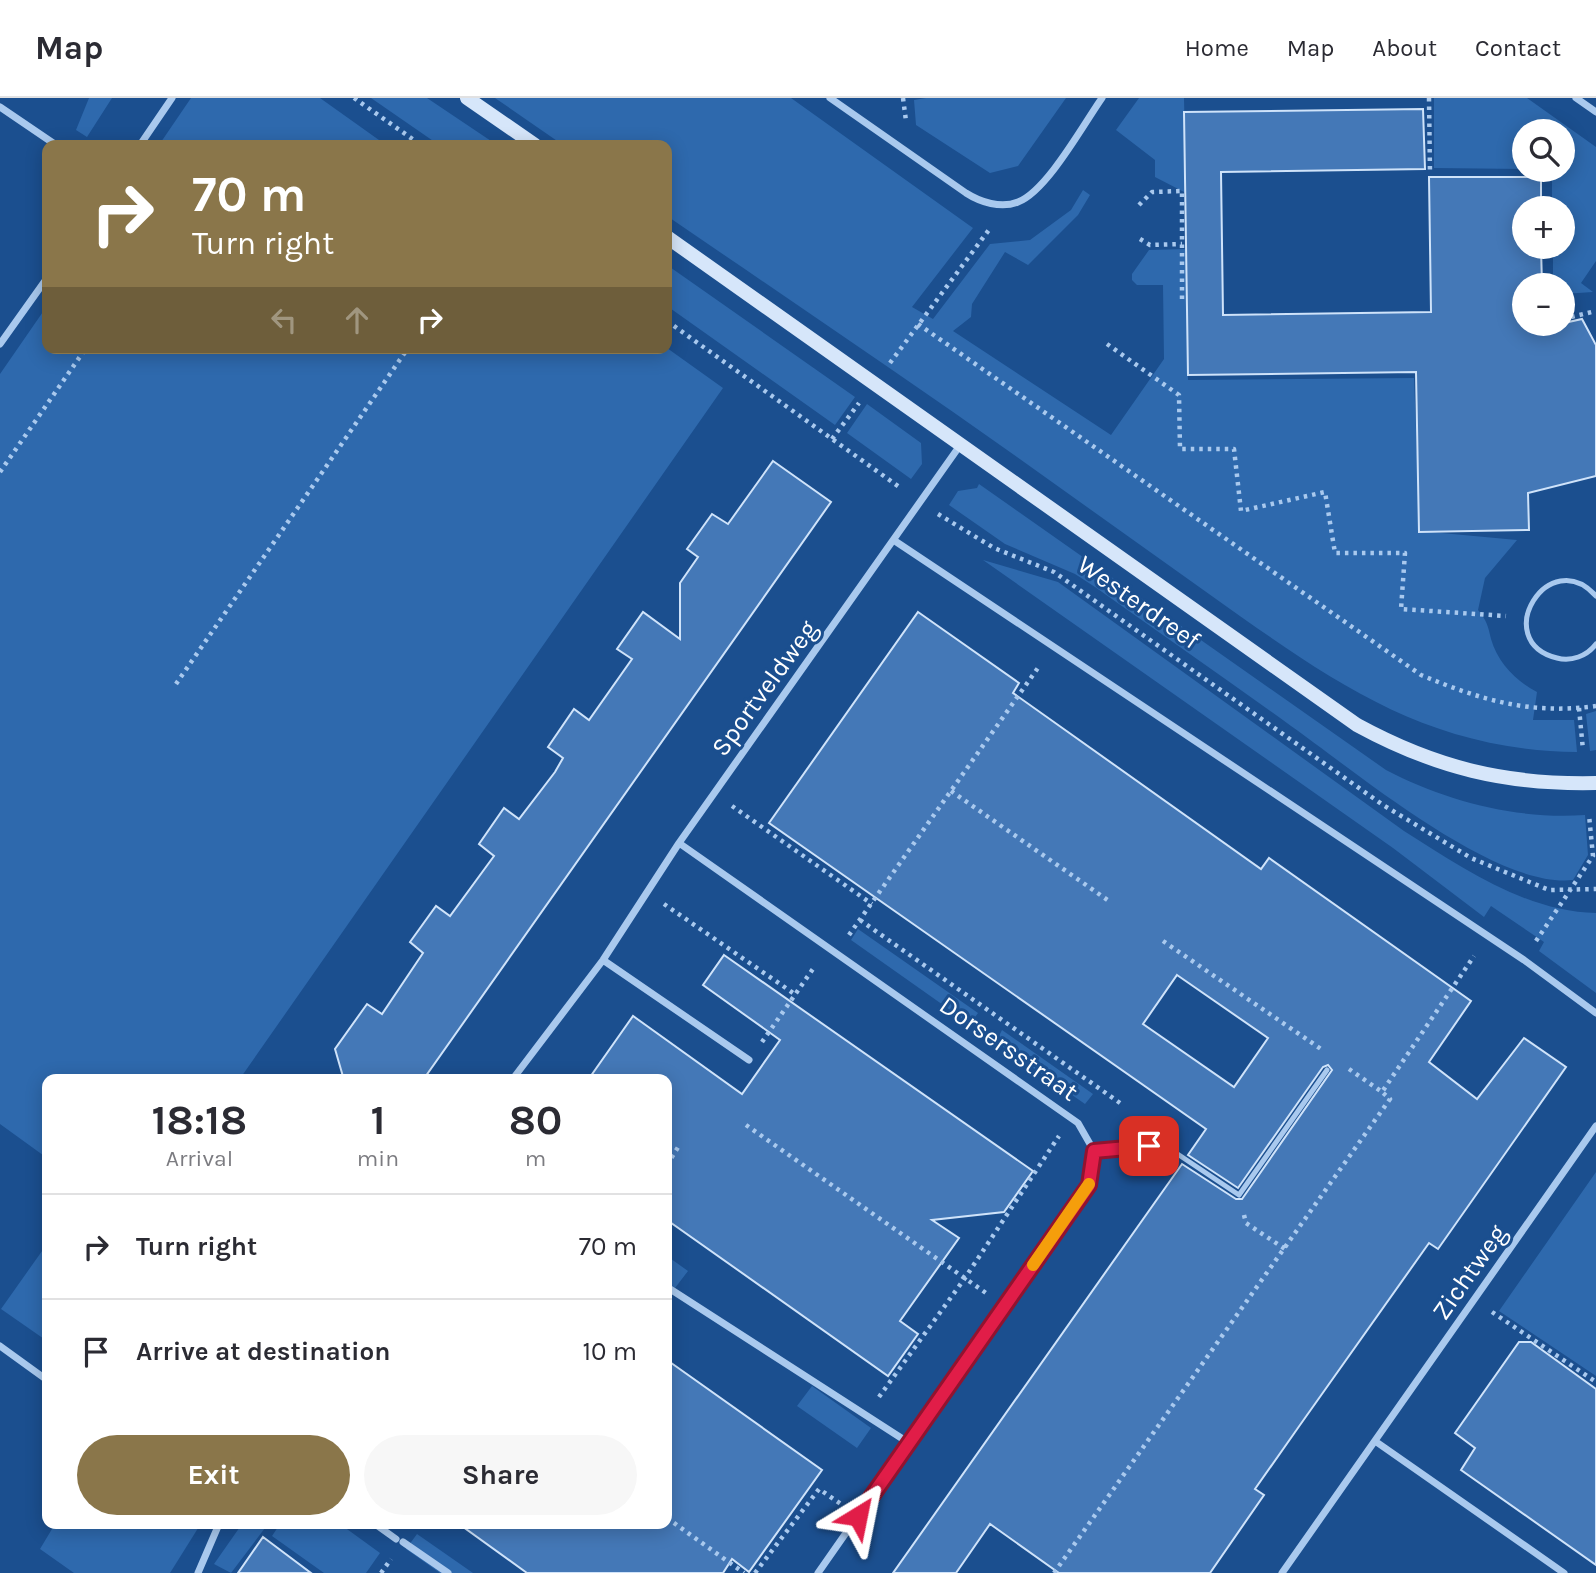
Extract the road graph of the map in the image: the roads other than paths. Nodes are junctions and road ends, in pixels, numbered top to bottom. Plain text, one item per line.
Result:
1 (172, 98) edge
2 (467, 98) edge
3 (830, 98) edge
4 (1102, 98) edge
5 (1576, 98) edge
6 (0, 107) edge
7 (1596, 112) edge
8 (49, 140) edge
9 (143, 140) edge
10 (528, 140) edge
11 (672, 241) edge
12 (42, 285) edge
13 (0, 344) edge
14 (962, 443) junction
15 (895, 541) junction
16 (1595, 594) edge
17 (1596, 644) edge
18 (1596, 783) edge
19 (679, 843) junction
20 (603, 960) junction
21 (1596, 1013) edge
22 (749, 1059) road end
23 (1327, 1070) road end
24 (517, 1074) edge
25 (1596, 1126) edge
26 (1094, 1151) junction
27 (672, 1290) edge
28 (0, 1346) edge
29 (42, 1376) edge
30 (1374, 1441) junction
31 (909, 1443) junction
32 (217, 1529) edge
33 (382, 1529) edge
34 (198, 1573) edge
35 (448, 1573) edge
36 (818, 1573) edge
37 (1282, 1573) edge
38 (1564, 1573) edge

1 - 9 street
2 - 10 street
3 - 4 street
5 - 7 street
6 - 8 street
11 - 14 street, Westerdreef
12 - 13 street
14 - 15 street, Sportveldweg
14 - 18 street, Westerdreef
15 - 19 street, Sportveldweg
15 - 21 street
16 - 17 lane
19 - 20 street, Sportveldweg
19 - 26 street, Dorsersstraat
20 - 22 street
20 - 24 street, Sportveldweg
23 - 26 lane
25 - 30 street, Zichtweg
26 - 31 street
27 - 31 street
28 - 29 street
30 - 37 street, Zichtweg
30 - 38 street
31 - 36 street
32 - 34 street
33 - 35 street

